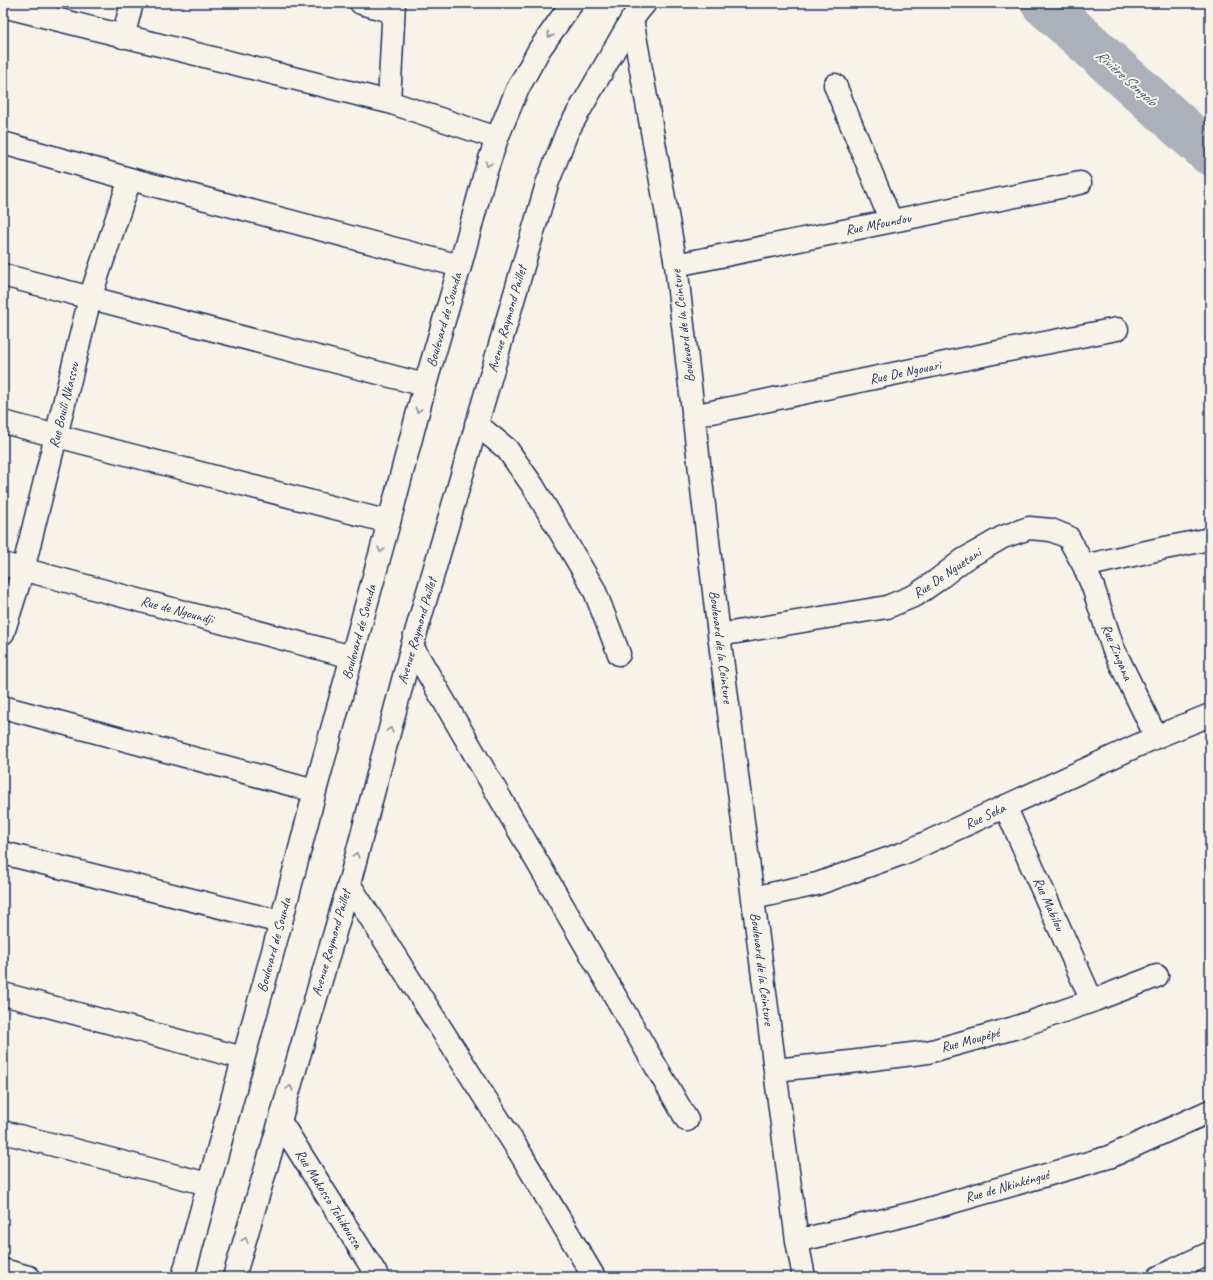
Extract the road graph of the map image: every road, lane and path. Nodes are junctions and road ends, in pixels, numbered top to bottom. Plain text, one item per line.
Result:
1 (132, 3) edge
2 (361, 3) edge
3 (572, 3) edge
4 (3, 6) edge
5 (394, 7) edge
6 (638, 11) edge
7 (123, 37) junction
8 (835, 85) dead end
9 (389, 102) junction
10 (497, 138) junction
11 (3, 143) edge
12 (130, 179) junction
13 (1080, 183) dead end
14 (891, 221) junction
15 (676, 265) junction
16 (460, 266) junction
17 (3, 275) edge
18 (90, 298) junction
19 (1117, 329) dead end
20 (425, 385) junction
21 (694, 416) junction
22 (3, 422) edge
23 (476, 424) junction
24 (56, 436) junction
25 (389, 522) junction
26 (1210, 539) edge
27 (1084, 566) junction
28 (13, 567) edge
29 (3, 633) edge
30 (719, 635) junction
31 (412, 646) junction
32 (619, 654) dead end
33 (352, 656) junction
34 (3, 707) edge
35 (1210, 714) edge
36 (1156, 737) junction
37 (315, 790) junction
38 (1005, 806) junction
39 (3, 853) edge
40 (348, 884) junction
41 (753, 898) junction
42 (281, 922) junction
43 (1157, 976) dead end
44 (3, 994) edge
45 (1092, 1001) junction
46 (243, 1058) junction
47 (775, 1070) junction
48 (1210, 1111) edge
49 (687, 1120) dead end
50 (280, 1121) junction
51 (3, 1132) edge
52 (208, 1184) junction
53 (797, 1241) junction
54 (1210, 1254) edge
55 (3, 1270) edge
56 (29, 1277) edge
57 (183, 1277) edge
58 (234, 1277) edge
59 (378, 1277) edge
60 (594, 1277) edge
61 (804, 1277) edge
62 (1159, 1277) edge

1 - 7 street
2 - 5 street
3 -> 10 street, Boulevard de Sounda
4 - 7 street
5 - 9 street
6 - 15 street, Boulevard de la Ceinture
6 - 23 street, Avenue Raymond Paillet
7 - 9 street
8 - 14 street
9 - 10 street
10 -> 16 street, Boulevard de Sounda
11 - 12 street
12 - 16 street
12 - 18 street, Rue Bouili Nkassou
13 - 14 street, Rue Mfoundou
14 - 15 street, Rue Mfoundou
15 - 21 street, Boulevard de la Ceinture
16 - 20 street, Boulevard de Sounda
17 - 18 street
18 - 20 street
18 - 24 street, Rue Bouili Nkassou
19 - 21 street, Rue De Ngouari
20 -> 25 street, Boulevard de Sounda
21 - 30 street, Boulevard de la Ceinture
22 - 24 street
23 - 31 street, Avenue Raymond Paillet
23 - 32 street
24 - 25 street
24 - 28 street, Rue Bouili Nkassou
25 -> 33 street, Boulevard de Sounda
26 - 27 street
27 - 30 street, Rue De Nguetani
27 - 36 street, Rue Zingana
28 - 29 street, Rue Bouili Nkassou
28 - 33 street, Rue de Ngoundji
30 - 41 street, Boulevard de la Ceinture
40 -> 31 street, Avenue Raymond Paillet
31 - 49 street
33 - 37 street, Boulevard de Sounda
34 - 37 street
35 - 36 street, Rue Seka
36 - 38 street, Rue Seka
37 - 42 street, Boulevard de Sounda
38 - 41 street, Rue Seka
38 - 45 street, Rue Mabilou
39 - 42 street
50 -> 40 street, Avenue Raymond Paillet
40 - 60 street
41 - 47 street, Boulevard de la Ceinture
42 - 46 street, Boulevard de Sounda
43 - 45 street, Rue Moupépé
44 - 46 street
45 - 47 street, Rue Moupépé
46 - 52 street, Boulevard de Sounda
47 - 53 street, Boulevard de la Ceinture
48 - 53 street, Rue de Nkinkéngué
58 -> 50 street, Avenue Raymond Paillet
50 - 59 street, Rue Makosso Tchikoussa
51 - 52 street
52 - 57 street, Boulevard de Sounda
53 - 61 street, Boulevard de la Ceinture
54 - 62 street
55 - 56 street

